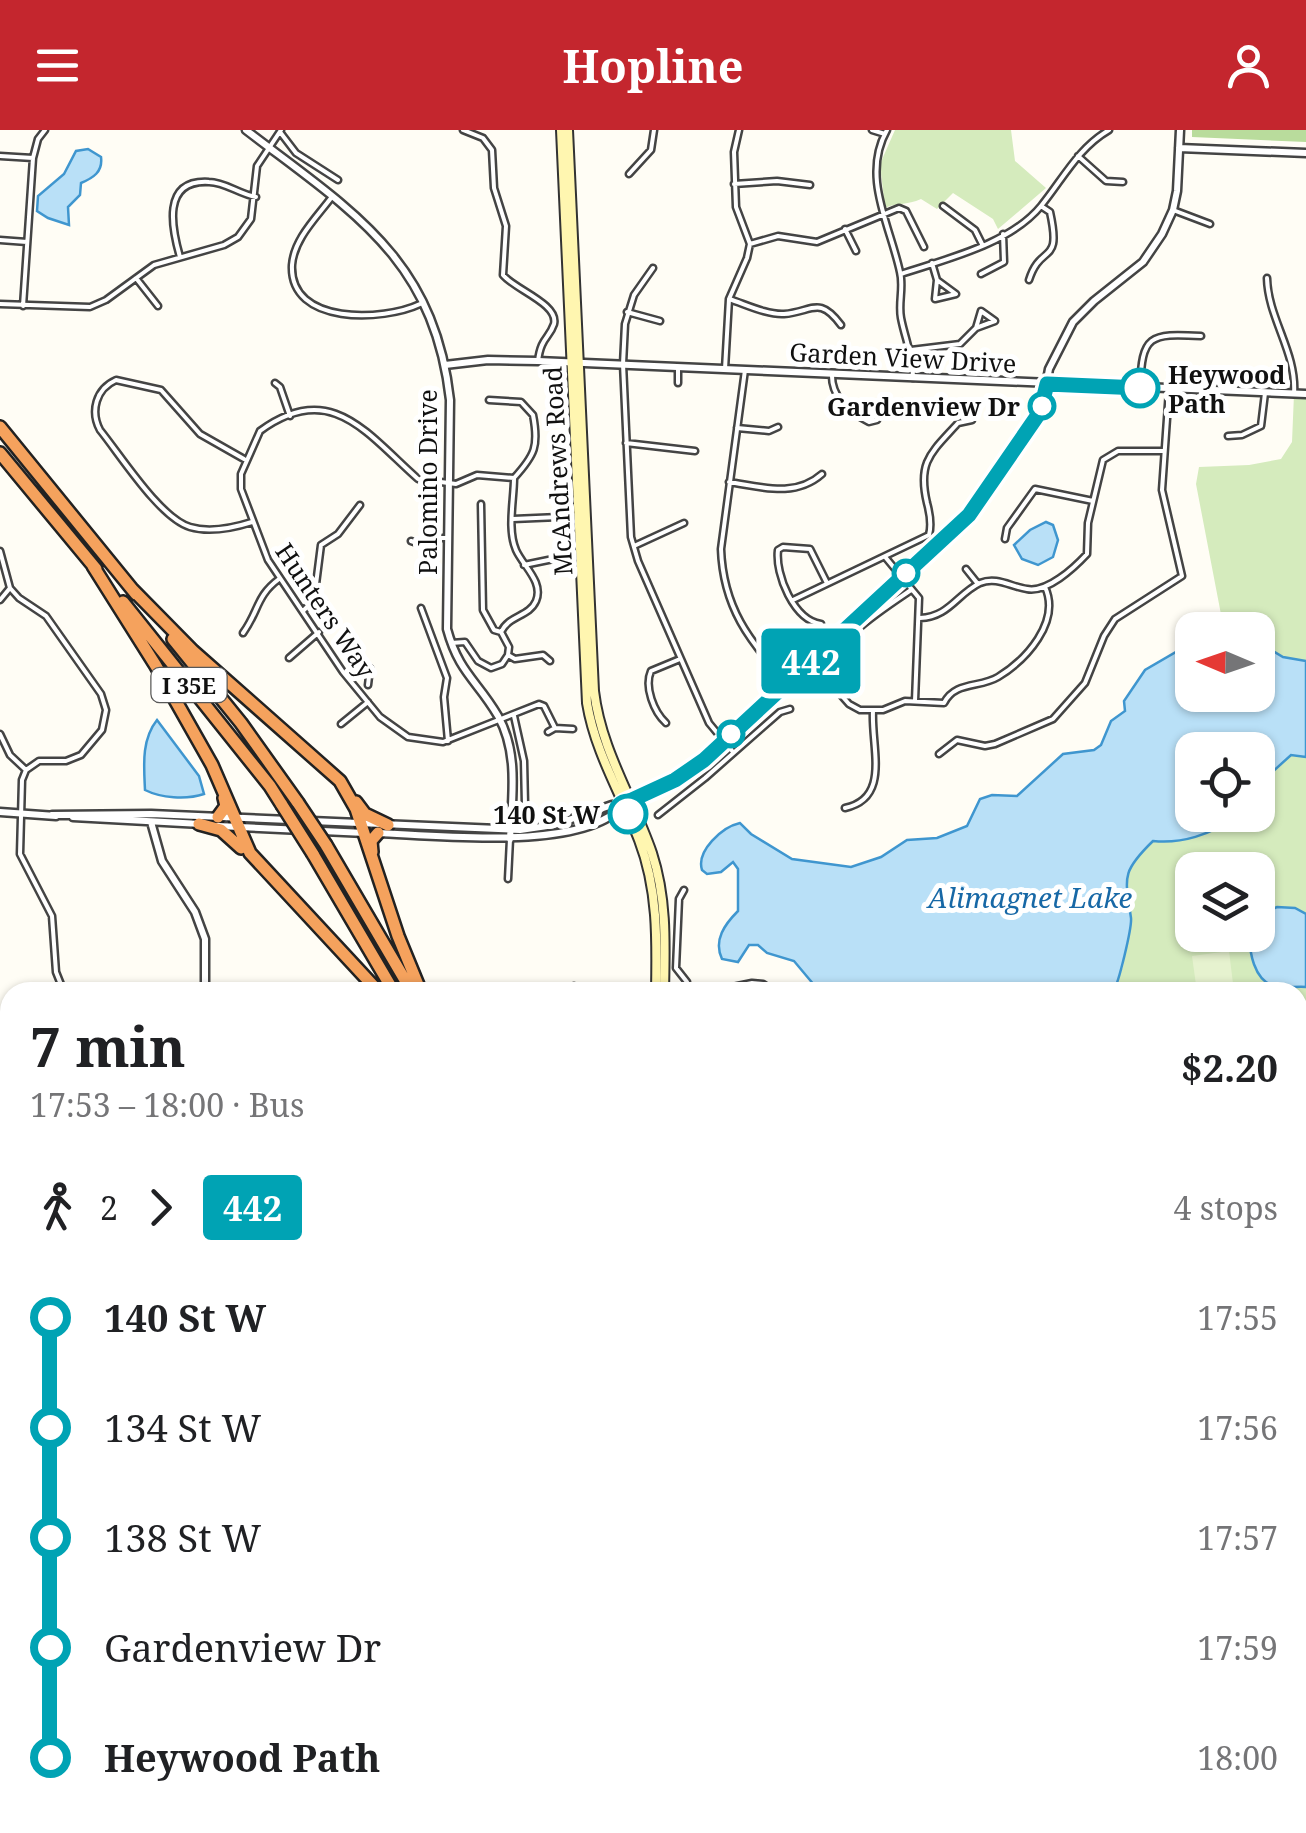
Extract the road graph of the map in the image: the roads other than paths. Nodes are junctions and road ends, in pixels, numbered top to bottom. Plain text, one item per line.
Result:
1 (45, 130) edge
2 (246, 130) edge
3 (463, 130) edge
4 (564, 130) edge
5 (654, 130) edge
6 (739, 130) edge
7 (872, 130) edge
8 (1109, 130) edge
9 (1180, 130) edge
10 (281, 131) edge
11 (886, 132) edge
12 (268, 147) junction
13 (1179, 148) junction
14 (1306, 153) edge
15 (0, 156) edge
16 (1078, 156) junction
17 (33, 158) junction
18 (629, 174) dead end
19 (338, 180) dead end
20 (1123, 182) dead end
21 (734, 184) junction
22 (810, 185) dead end
23 (256, 196) junction
24 (332, 196) junction
25 (943, 206) dead end
26 (1041, 206) junction
27 (1173, 210) junction
28 (883, 217) junction
29 (1210, 224) dead end
30 (845, 229) junction
31 (1003, 234) junction
32 (0, 240) edge
33 (27, 242) junction
34 (750, 244) junction
35 (982, 244) junction
36 (924, 247) dead end
37 (856, 251) dead end
38 (180, 257) junction
39 (932, 264) junction
40 (1124, 267) dead end
41 (653, 268) dead end
42 (901, 274) junction
43 (981, 274) dead end
44 (1130, 275) junction
45 (136, 278) junction
46 (1267, 278) dead end
47 (937, 280) junction
48 (1029, 280) dead end
49 (729, 299) junction
50 (424, 302) junction
51 (0, 304) edge
52 (23, 306) junction
53 (158, 306) dead end
54 (627, 312) junction
55 (660, 321) dead end
56 (841, 325) dead end
57 (976, 328) dead end
58 (1201, 336) dead end
59 (911, 350) junction
60 (538, 361) junction
61 (576, 363) junction
62 (623, 364) junction
63 (446, 366) junction
64 (678, 366) junction
65 (725, 369) junction
66 (746, 370) junction
67 (832, 374) junction
68 (914, 378) junction
69 (678, 383) dead end
70 (275, 384) dead end
71 (1047, 384) junction
72 (1140, 388) junction
73 (1169, 390) junction
74 (1266, 393) junction
75 (1294, 394) junction
76 (1306, 394) edge
77 (488, 400) dead end
78 (290, 416) junction
79 (877, 420) dead end
80 (972, 420) dead end
81 (0, 426) edge
82 (778, 427) dead end
83 (737, 428) junction
84 (1228, 436) dead end
85 (626, 443) junction
86 (695, 451) dead end
87 (1164, 451) junction
88 (0, 452) edge
89 (246, 460) junction
90 (822, 474) dead end
91 (514, 478) junction
92 (729, 482) junction
93 (449, 484) junction
94 (1092, 501) junction
95 (481, 504) dead end
96 (360, 505) dead end
97 (559, 517) dead end
98 (513, 519) junction
99 (252, 522) junction
100 (684, 523) dead end
101 (448, 538) junction
102 (1006, 539) dead end
103 (411, 542) dead end
104 (634, 546) junction
105 (0, 551) edge
106 (886, 557) junction
107 (558, 558) dead end
108 (524, 565) junction
109 (93, 566) junction
110 (966, 569) dead end
111 (902, 577) junction
112 (279, 579) junction
113 (827, 584) junction
114 (978, 584) junction
115 (1045, 587) junction
116 (132, 589) junction
117 (912, 589) junction
118 (6, 590) edge
119 (0, 600) edge
120 (793, 600) junction
121 (421, 608) dead end
122 (303, 611) junction
123 (920, 618) junction
124 (822, 624) dead end
125 (319, 632) junction
126 (502, 632) junction
127 (244, 633) dead end
128 (342, 643) dead end
129 (451, 643) junction
130 (508, 655) junction
131 (289, 658) dead end
132 (682, 658) junction
133 (550, 661) dead end
134 (811, 661) junction
135 (364, 665) junction
136 (823, 675) junction
137 (350, 680) junction
138 (787, 683) junction
139 (368, 685) dead end
140 (915, 701) junction
141 (368, 702) junction
142 (790, 708) dead end
143 (873, 712) junction
144 (514, 716) junction
145 (500, 720) junction
146 (666, 723) dead end
147 (341, 724) dead end
148 (555, 728) junction
149 (573, 729) dead end
150 (548, 732) dead end
151 (0, 734) edge
152 (448, 742) junction
153 (723, 743) junction
154 (733, 752) junction
155 (939, 754) dead end
156 (26, 770) junction
157 (216, 776) junction
158 (340, 781) junction
159 (627, 802) junction
160 (525, 804) dead end
161 (845, 808) dead end
162 (0, 812) edge
163 (20, 813) junction
164 (658, 815) dead end
165 (218, 817) junction
166 (151, 818) junction
167 (235, 822) junction
168 (199, 824) junction
169 (362, 828) junction
170 (383, 829) junction
171 (510, 835) junction
172 (256, 862) junction
173 (376, 871) junction
174 (508, 879) dead end
175 (684, 890) dead end
176 (60, 982) edge
177 (206, 982) edge
178 (370, 982) edge
179 (388, 982) edge
180 (406, 982) edge
181 (417, 982) edge
182 (661, 982) edge
183 (687, 982) edge

1 - 17 street
2 - 12 street, Palomino Drive
3 - 60 street
4 - 61 main road, McAndrews Road
5 - 18 street
6 - 21 street
7 - 11 street
8 - 16 street
9 - 13 street
10 - 12 street
10 - 19 street
11 - 28 street
12 - 23 street
12 - 24 street, Palomino Drive
13 - 14 street
13 - 27 street
15 - 17 street
16 - 20 street
16 - 26 street
17 - 33 street
21 - 22 street
21 - 34 street
23 - 38 street
23 - 38 street
24 - 50 street, Palomino Drive
24 - 50 street
25 - 35 street
26 - 31 street
26 - 48 street
27 - 29 street
27 - 44 street
28 - 30 street
28 - 36 street
28 - 42 street
30 - 34 street
30 - 37 street
31 - 35 street
31 - 43 street
32 - 33 street
33 - 52 street
34 - 49 street
35 - 39 street
38 - 45 street
39 - 42 street
39 - 47 street
40 - 44 street
41 - 54 street
42 - 59 street
44 - 71 street
45 - 52 street
45 - 53 street
46 - 75 street
47 - 47 street
49 - 56 street
49 - 65 street
50 - 63 street, Palomino Drive
51 - 52 street
54 - 55 street
54 - 62 street
57 - 59 street
58 - 72 street
59 - 68 street
60 - 61 street, Garden View Drive
60 - 63 street, Garden View Drive
61 - 62 street, Garden View Drive
61 - 159 main road, McAndrews Road
62 - 64 street, Garden View Drive
62 - 85 street
63 - 93 street, Palomino Drive
64 - 65 street, Garden View Drive
64 - 69 street
65 - 66 street, Garden View Drive
66 - 67 street, Garden View Drive
66 - 83 street
67 - 68 street, Garden View Drive
67 - 79 street
68 - 71 street, Garden View Drive
70 - 78 street
71 - 72 street, Garden View Drive
71 - 111 street
72 - 73 street, Garden View Drive
73 - 74 street, Garden View Drive
73 - 87 street
74 - 75 street, Garden View Drive
74 - 84 street
75 - 76 street, Garden View Drive
77 - 91 street
78 - 89 street
78 - 93 street
80 - 106 street
81 - 116 highway, I 35E
82 - 83 street
83 - 92 street
85 - 86 street
85 - 104 street
87 - 94 street
87 - 155 street
88 - 109 highway, I 35E
89 - 99 street, Hunters Way
89 - 99 street
90 - 92 street
91 - 93 street
91 - 98 street
92 - 138 street
93 - 101 street, Palomino Drive
94 - 102 street
94 - 115 street
95 - 126 street
96 - 122 street
97 - 98 street
98 - 108 street
99 - 112 street, Hunters Way
100 - 104 street
101 - 103 street
101 - 129 street, Palomino Drive
104 - 132 street
105 - 118 street
106 - 111 street
106 - 113 street
107 - 108 street
108 - 126 street
109 - 157 highway
109 - 179 highway, I 35E, bridge
110 - 114 street
111 - 117 street
111 - 134 street
112 - 122 street, Hunters Way
112 - 127 street
113 - 120 street
113 - 120 street
114 - 115 street
114 - 123 street
115 - 140 street
116 - 158 highway
116 - 180 highway, I 35E, bridge
117 - 123 street
117 - 136 street
118 - 119 street
118 - 156 street
120 - 124 street
121 - 152 street
122 - 125 street, Hunters Way
123 - 140 street
125 - 131 street
125 - 137 street, Hunters Way
126 - 130 street
128 - 135 street
129 - 130 street
129 - 145 street, Palomino Drive
130 - 133 street
132 - 146 street
132 - 153 street
134 - 136 street
134 - 138 street
135 - 137 street
135 - 139 street
136 - 143 street
137 - 141 street, Hunters Way
138 - 153 street
140 - 143 street
141 - 147 street
141 - 152 street, Hunters Way
142 - 154 street
143 - 161 street
144 - 145 street
144 - 148 street
144 - 160 street
145 - 152 street
145 - 171 street, Palomino Drive
148 - 149 street
148 - 150 street
151 - 156 street
153 - 154 street
153 - 159 street
154 - 164 street
156 - 163 street
157 - 165 highway
157 - 167 highway
158 - 169 highway
158 - 170 highway
159 - 171 street
159 - 182 main road, McAndrews Road
162 - 163 street
163 - 166 street
163 - 176 street
165 - 166 street
165 - 167 street
166 - 168 street
166 - 177 street
167 - 168 street
167 - 169 street
167 - 172 highway
168 - 172 highway
169 - 170 street
169 - 170 street
169 - 173 highway
170 - 171 street
170 - 171 street
170 - 173 highway
171 - 174 street
172 - 178 highway
173 - 181 highway
175 - 183 street

